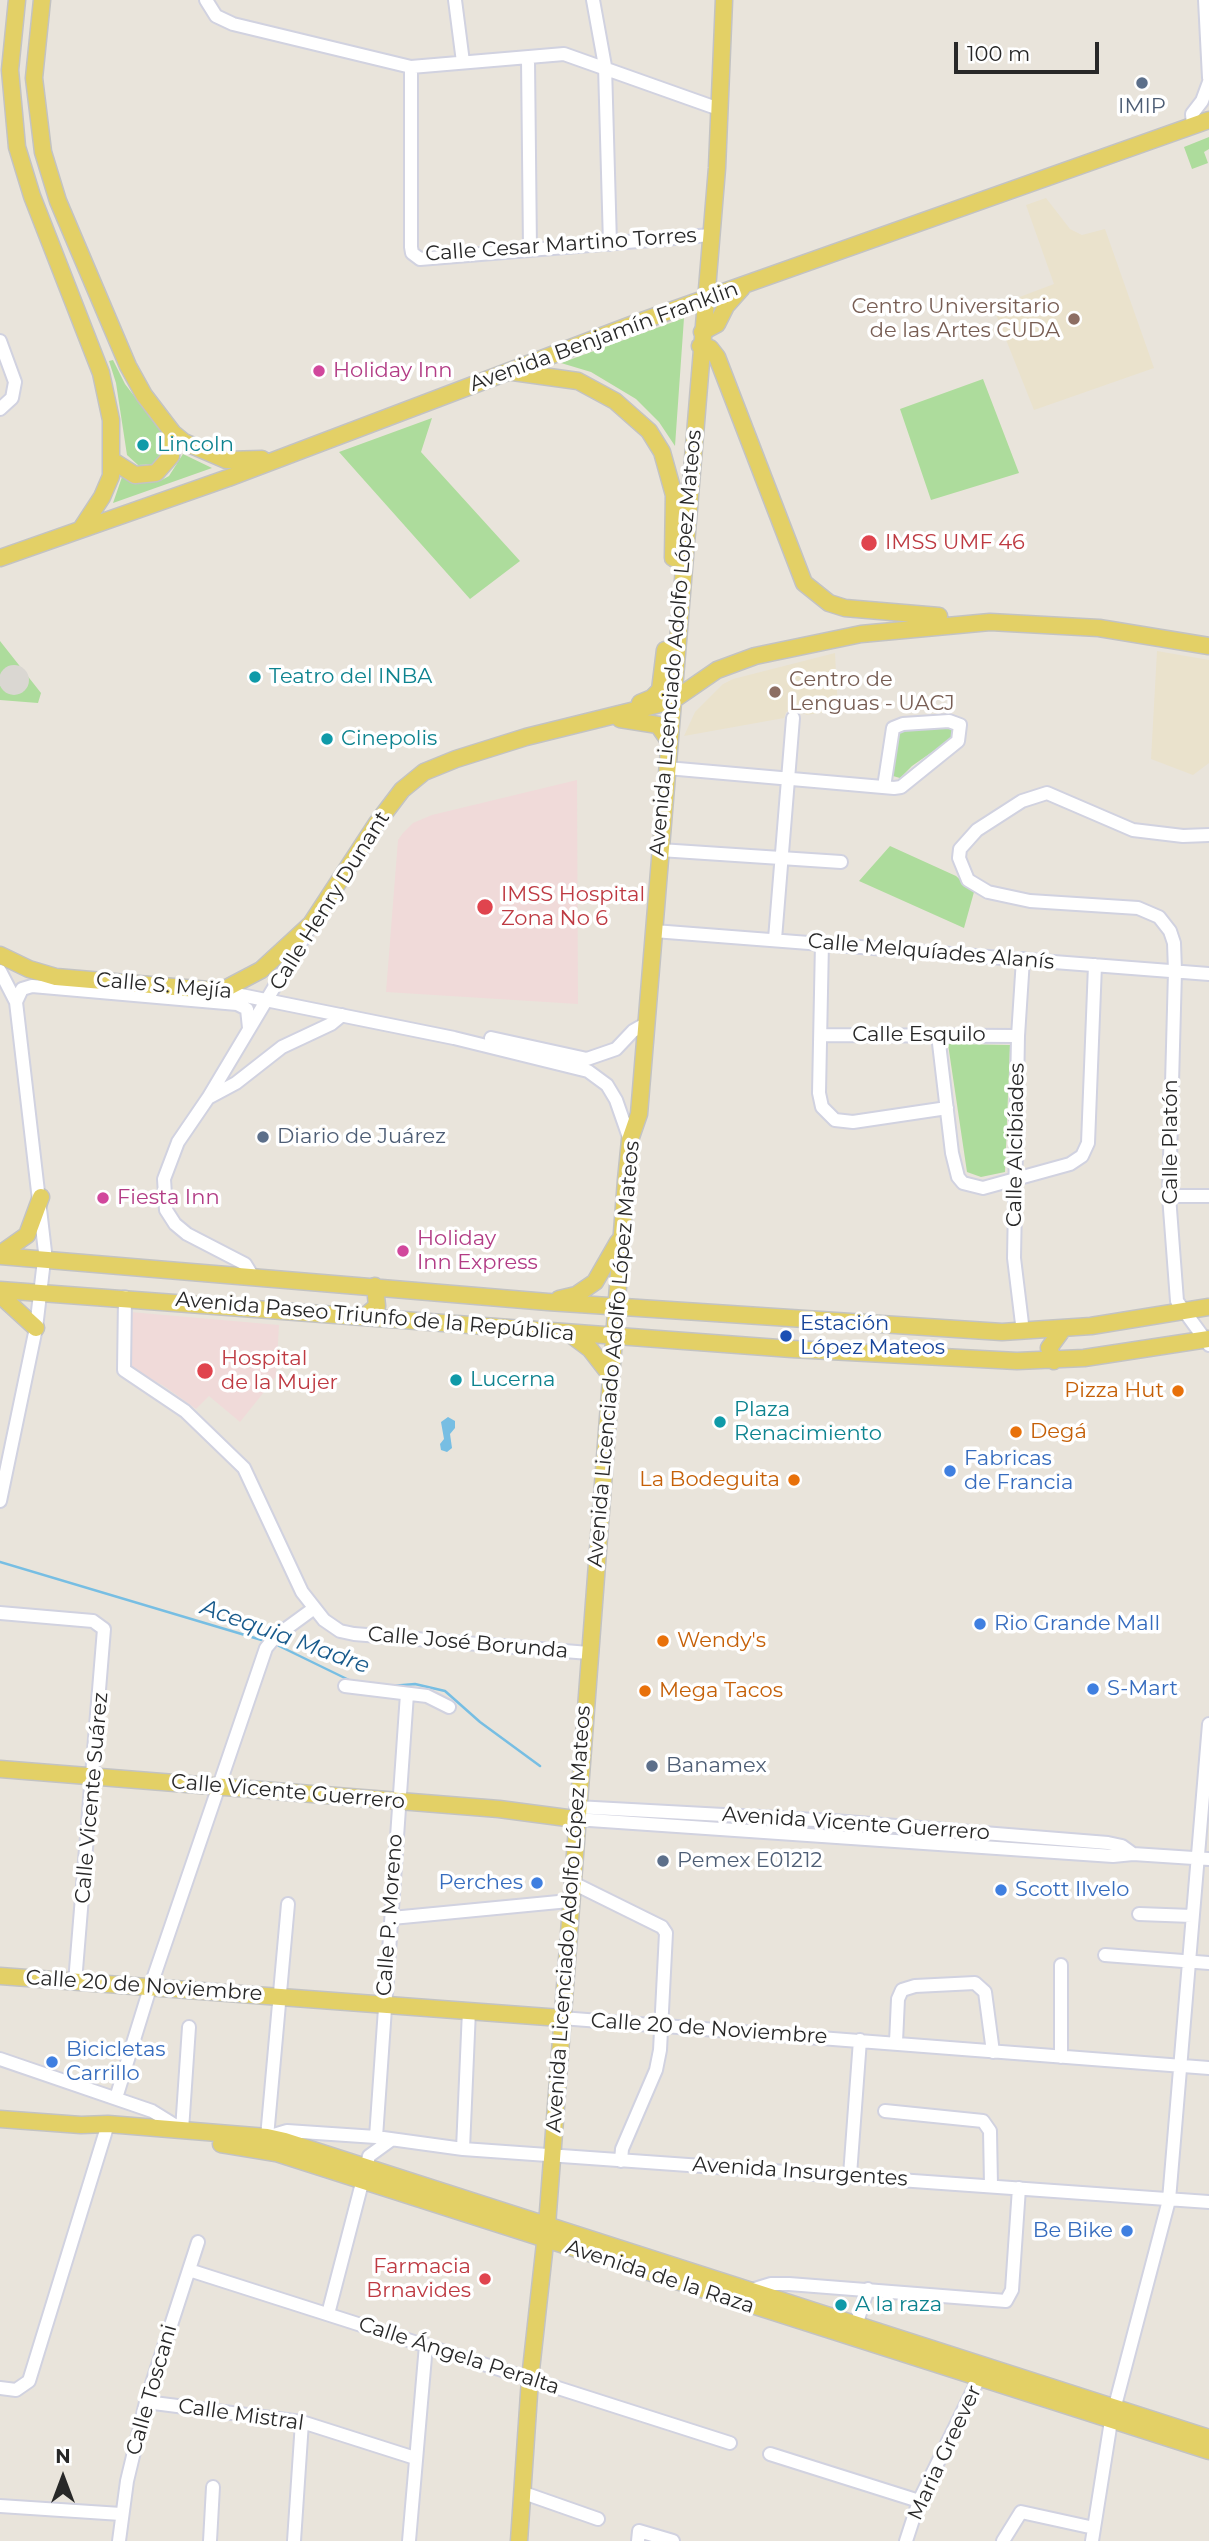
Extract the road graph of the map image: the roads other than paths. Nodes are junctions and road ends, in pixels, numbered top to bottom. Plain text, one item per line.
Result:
1 (18, 0) edge
2 (42, 0) edge
3 (206, 0) edge
4 (455, 0) edge
5 (593, 0) edge
6 (724, 0) edge
7 (1205, 0) edge
8 (0, 10) edge
9 (0, 52) edge
10 (528, 59) junction
11 (463, 62) junction
12 (605, 66) junction
13 (411, 67) junction
14 (10, 70) junction
15 (1209, 80) edge
16 (1206, 101) edge
17 (719, 109) junction
18 (1201, 122) edge
19 (711, 235) junction
20 (610, 244) junction
21 (530, 250) junction
22 (747, 284) junction
23 (705, 298) junction
24 (701, 339) junction
25 (0, 341) edge
26 (509, 371) junction
27 (0, 410) edge
28 (173, 433) junction
29 (278, 459) junction
30 (113, 461) junction
31 (81, 529) junction
32 (0, 558) edge
33 (952, 623) junction
34 (1209, 646) edge
35 (672, 701) junction
36 (600, 717) junction
37 (793, 718) dead end
38 (669, 741) junction
39 (667, 768) junction
40 (788, 777) junction
41 (884, 787) junction
42 (1209, 835) edge
43 (660, 850) junction
44 (781, 858) junction
45 (841, 863) dead end
46 (311, 924) junction
47 (654, 931) junction
48 (775, 939) junction
49 (822, 942) junction
50 (0, 955) edge
51 (1023, 959) junction
52 (1095, 965) junction
53 (0, 971) edge
54 (1175, 971) junction
55 (1209, 974) edge
56 (221, 990) junction
57 (269, 998) junction
58 (16, 1002) junction
59 (342, 1015) junction
60 (647, 1023) junction
61 (248, 1032) junction
62 (821, 1035) junction
63 (938, 1035) junction
64 (1018, 1036) junction
65 (454, 1038) junction
66 (208, 1098) junction
67 (947, 1108) junction
68 (630, 1140) junction
69 (1014, 1181) junction
70 (41, 1196) junction
71 (1169, 1196) junction
72 (1209, 1196) edge
73 (622, 1234) junction
74 (0, 1255) edge
75 (45, 1259) junction
76 (253, 1277) junction
77 (375, 1286) junction
78 (0, 1292) edge
79 (42, 1292) junction
80 (440, 1292) junction
81 (125, 1297) junction
82 (548, 1302) junction
83 (617, 1306) junction
84 (1209, 1307) edge
85 (1183, 1311) junction
86 (364, 1317) junction
87 (431, 1322) junction
88 (36, 1328) junction
89 (1063, 1329) junction
90 (1023, 1332) junction
91 (568, 1333) junction
92 (614, 1335) junction
93 (1208, 1341) edge
94 (1017, 1361) junction
95 (1054, 1361) junction
96 (611, 1376) junction
97 (0, 1502) edge
98 (313, 1609) junction
99 (0, 1613) edge
100 (589, 1653) junction
101 (345, 1686) dead end
102 (407, 1693) junction
103 (449, 1707) dead end
104 (1209, 1724) edge
105 (0, 1769) edge
106 (94, 1776) junction
107 (219, 1787) junction
108 (397, 1801) junction
109 (576, 1813) junction
110 (1203, 1859) edge
111 (571, 1882) junction
112 (569, 1901) junction
113 (288, 1904) dead end
114 (1139, 1914) dead end
115 (1192, 1916) junction
116 (392, 1918) junction
117 (1105, 1955) dead end
118 (1190, 1962) junction
119 (1209, 1963) edge
120 (1061, 1965) dead end
121 (0, 1976) edge
122 (75, 1982) junction
123 (150, 1988) junction
124 (279, 1996) junction
125 (383, 2003) junction
126 (469, 2010) junction
127 (561, 2018) junction
128 (662, 2024) junction
129 (189, 2027) dead end
130 (860, 2040) junction
131 (896, 2042) junction
132 (993, 2052) junction
133 (1061, 2057) junction
134 (0, 2059) edge
135 (1182, 2066) junction
136 (1209, 2068) edge
137 (116, 2098) junction
138 (885, 2111) dead end
139 (0, 2119) edge
140 (107, 2128) junction
141 (181, 2130) junction
142 (267, 2137) junction
143 (376, 2137) junction
144 (391, 2140) junction
145 (463, 2149) junction
146 (551, 2155) junction
147 (621, 2161) junction
148 (364, 2174) junction
149 (850, 2175) junction
150 (991, 2185) junction
151 (1019, 2188) junction
152 (1169, 2200) junction
153 (1209, 2202) edge
154 (545, 2233) junction
155 (198, 2242) dead end
156 (188, 2270) junction
157 (868, 2289) junction
158 (747, 2291) junction
159 (328, 2314) junction
160 (856, 2325) junction
161 (426, 2345) junction
162 (983, 2372) junction
163 (530, 2379) junction
164 (0, 2388) edge
165 (146, 2402) junction
166 (1113, 2414) junction
167 (302, 2422) junction
168 (1209, 2438) edge
169 (730, 2443) dead end
170 (1209, 2452) edge
171 (770, 2454) dead end
172 (415, 2458) junction
173 (213, 2487) dead end
174 (522, 2492) junction
175 (919, 2501) junction
176 (0, 2506) edge
177 (121, 2514) junction
178 (598, 2519) dead end
179 (1093, 2534) edge
180 (639, 2536) edge
181 (119, 2541) edge
182 (210, 2541) edge
183 (295, 2541) edge
184 (410, 2541) edge
185 (519, 2541) edge
186 (673, 2541) edge
187 (906, 2541) edge
188 (1003, 2541) edge

1 - 8 main road
1 - 14 main road
2 - 28 main road
3 - 13 street
4 - 11 street
5 - 12 street
6 - 17 main road, Avenida Licenciado Adolfo López Mateos
7 - 15 street
9 - 14 main road
10 - 11 street
10 - 12 street
10 - 21 street
11 - 13 street
12 - 17 street
12 - 20 street
13 - 21 street, Calle Cesar Martino Torres
14 - 30 main road
15 - 16 street
16 - 18 street
17 - 19 main road, Avenida Licenciado Adolfo López Mateos
18 - 22 main road, Avenida Benjamín Franklin
19 - 20 street, Calle Cesar Martino Torres
19 - 23 main road, Avenida Licenciado Adolfo López Mateos
20 - 21 street, Calle Cesar Martino Torres
22 - 23 main road, Avenida Benjamín Franklin
22 - 24 main road
23 - 24 main road, Avenida Licenciado Adolfo López Mateos
23 - 26 main road, Avenida Benjamín Franklin
24 - 33 main road
24 - 35 main road, Avenida Licenciado Adolfo López Mateos
25 - 27 street
26 - 29 main road, Avenida Benjamín Franklin
26 - 36 main road
28 - 29 main road
28 - 30 main road
29 - 31 main road, Avenida Benjamín Franklin
30 - 31 main road
31 - 32 main road, Avenida Benjamín Franklin
33 - 34 main road, Calle Henry Dunant
33 - 35 main road, Calle Henry Dunant
35 - 36 main road, Calle Henry Dunant
35 - 38 main road, Avenida Licenciado Adolfo López Mateos
36 - 38 main road
36 - 46 main road, Calle Henry Dunant
37 - 40 street
38 - 39 main road, Avenida Licenciado Adolfo López Mateos
39 - 40 street
39 - 43 main road, Avenida Licenciado Adolfo López Mateos
40 - 41 street
40 - 44 street
41 - 41 street
42 - 54 street, Calle Platón
43 - 44 street
43 - 47 main road, Avenida Licenciado Adolfo López Mateos
44 - 45 street
44 - 48 street
46 - 56 main road
46 - 57 street, Calle Henry Dunant
47 - 48 street, Calle Melquíades Alanís
47 - 60 main road, Avenida Licenciado Adolfo López Mateos
48 - 49 street, Calle Melquíades Alanís
49 - 51 street, Calle Melquíades Alanís
49 - 62 street
50 - 56 main road, Calle S. Mejía
51 - 52 street, Calle Melquíades Alanís
51 - 64 street, Calle Alcibíades
52 - 54 street, Calle Melquíades Alanís
52 - 69 street
53 - 58 street
54 - 55 street, Calle Melquíades Alanís
54 - 71 street, Calle Platón
56 - 57 street, Calle S. Mejía
57 - 59 street, Calle S. Mejía
57 - 61 street, Calle Henry Dunant
58 - 61 street
58 - 70 street
59 - 65 street, Calle S. Mejía
59 - 66 street
60 - 65 street, Calle S. Mejía
60 - 68 main road, Avenida Licenciado Adolfo López Mateos
61 - 66 street, Calle Henry Dunant
62 - 63 street, Calle Esquilo
62 - 67 street
63 - 64 street, Calle Esquilo
63 - 67 street
64 - 69 street, Calle Alcibíades
65 - 68 street, Calle S. Mejía
66 - 76 street, Calle Henry Dunant
67 - 69 street
68 - 73 main road, Avenida Licenciado Adolfo López Mateos
69 - 90 street, Calle Alcibíades
70 - 74 main road
70 - 75 street
71 - 72 street
71 - 85 street, Calle Platón
73 - 82 main road
73 - 83 main road, Avenida Licenciado Adolfo López Mateos
74 - 75 main road, Avenida Paseo Triunfo de la República
75 - 76 main road, Avenida Paseo Triunfo de la República
75 - 79 street
76 - 77 main road, Avenida Paseo Triunfo de la República
77 - 80 main road, Avenida Paseo Triunfo de la República
77 - 86 main road
78 - 79 main road, Avenida Paseo Triunfo de la República
78 - 88 main road
79 - 81 main road, Avenida Paseo Triunfo de la República
79 - 88 street
80 - 82 main road, Avenida Paseo Triunfo de la República
80 - 87 main road
81 - 86 main road, Avenida Paseo Triunfo de la República
81 - 98 street
82 - 83 main road, Avenida Paseo Triunfo de la República
83 - 90 main road, Avenida Paseo Triunfo de la República
83 - 92 main road, Avenida Licenciado Adolfo López Mateos
84 - 85 main road, Avenida Paseo Triunfo de la República
85 - 89 main road, Avenida Paseo Triunfo de la República
85 - 93 street
86 - 87 main road, Avenida Paseo Triunfo de la República
87 - 91 main road, Avenida Paseo Triunfo de la República
88 - 97 street
89 - 90 main road, Avenida Paseo Triunfo de la República
89 - 95 main road
90 - 94 main road
91 - 92 main road, Avenida Paseo Triunfo de la República
91 - 96 main road
92 - 94 main road, Avenida Paseo Triunfo de la República
92 - 96 main road, Avenida Licenciado Adolfo López Mateos
93 - 95 main road, Avenida Paseo Triunfo de la República
94 - 95 main road, Avenida Paseo Triunfo de la República
96 - 100 main road, Avenida Licenciado Adolfo López Mateos
98 - 100 street, Calle José Borunda
98 - 107 street
99 - 106 street, Calle Vicente Suárez
100 - 109 main road, Avenida Licenciado Adolfo López Mateos
101 - 102 street
102 - 103 street
102 - 108 street, Calle P. Moreno
104 - 110 street
105 - 106 main road, Calle Vicente Guerrero
106 - 107 main road, Calle Vicente Guerrero
106 - 122 street, Calle Vicente Suárez
107 - 108 main road, Calle Vicente Guerrero
107 - 123 street
108 - 109 main road, Calle Vicente Guerrero
108 - 116 street, Calle P. Moreno
109 - 110 street, Avenida Vicente Guerrero
109 - 111 main road, Avenida Licenciado Adolfo López Mateos
110 - 115 street
111 - 112 main road, Avenida Licenciado Adolfo López Mateos
111 - 128 street
112 - 116 street
112 - 127 main road, Avenida Licenciado Adolfo López Mateos
113 - 124 street
114 - 115 street
115 - 118 street
116 - 125 street, Calle P. Moreno
117 - 118 street
118 - 119 street
118 - 135 street
120 - 133 street
121 - 122 main road, Calle 20 de Noviembre
122 - 123 main road, Calle 20 de Noviembre
123 - 124 main road, Calle 20 de Noviembre
123 - 137 street
124 - 125 main road, Calle 20 de Noviembre
124 - 142 street
125 - 126 main road, Calle 20 de Noviembre
125 - 143 street, Calle P. Moreno
126 - 127 main road, Calle 20 de Noviembre
126 - 145 street
127 - 128 street, Calle 20 de Noviembre
127 - 146 main road, Avenida Licenciado Adolfo López Mateos
128 - 130 street, Calle 20 de Noviembre
128 - 147 street
129 - 141 street
130 - 131 street, Calle 20 de Noviembre
130 - 149 street
131 - 132 street, Calle 20 de Noviembre
131 - 132 street
132 - 133 street, Calle 20 de Noviembre
133 - 135 street, Calle 20 de Noviembre
134 - 137 street
135 - 136 street, Calle 20 de Noviembre
135 - 152 street
137 - 141 street
138 - 150 street
139 - 140 main road
140 - 141 main road, Avenida de la Raza
140 - 148 main road, Avenida de la Raza
140 - 164 street
141 - 142 main road, Avenida de la Raza
142 - 143 street, Avenida Insurgentes
142 - 148 main road, Avenida de la Raza
143 - 144 street, Avenida Insurgentes
144 - 145 street, Avenida Insurgentes
144 - 148 street
145 - 146 street, Avenida Insurgentes
146 - 147 street, Avenida Insurgentes
146 - 154 main road, Avenida Licenciado Adolfo López Mateos
147 - 149 street, Avenida Insurgentes
148 - 154 main road, Avenida de la Raza
148 - 159 street
149 - 150 street, Avenida Insurgentes
150 - 151 street, Avenida Insurgentes
151 - 152 street, Avenida Insurgentes
151 - 157 street
152 - 153 street, Avenida Insurgentes
152 - 166 street
154 - 158 main road, Avenida de la Raza
154 - 162 main road, Avenida de la Raza
154 - 163 main road, Avenida Licenciado Adolfo López Mateos
155 - 156 street, Calle Toscani
156 - 159 street, Calle Ángela Peralta
156 - 165 street, Calle Toscani
157 - 158 street
157 - 160 street
158 - 160 main road, Avenida de la Raza
159 - 161 street, Calle Ángela Peralta
160 - 162 main road, Avenida de la Raza
161 - 163 street, Calle Ángela Peralta
161 - 172 street
162 - 166 main road, Avenida de la Raza
162 - 175 street, Maria Greever
163 - 169 street, Calle Ángela Peralta
163 - 174 main road, Avenida Licenciado Adolfo López Mateos
165 - 167 street, Calle Mistral
165 - 177 street, Calle Toscani
166 - 168 main road, Avenida de la Raza
166 - 170 main road, Avenida de la Raza
166 - 179 street
167 - 172 street, Calle Mistral
167 - 183 street
171 - 175 street
172 - 184 street
173 - 182 street
174 - 178 street
174 - 185 main road, Avenida Licenciado Adolfo López Mateos
175 - 187 street, Maria Greever
176 - 177 street
177 - 181 street, Calle Toscani
179 - 188 street
180 - 186 street

